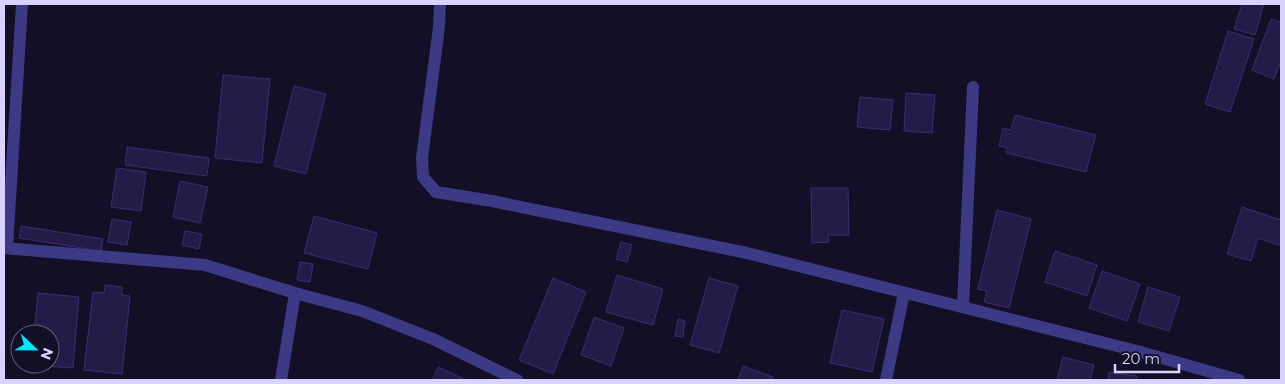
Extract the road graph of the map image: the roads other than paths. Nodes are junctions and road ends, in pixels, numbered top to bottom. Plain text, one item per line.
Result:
1 (22, 4) edge
2 (440, 4) edge
3 (973, 87) dead end
4 (5, 248) edge
5 (296, 293) junction
6 (904, 293) junction
7 (964, 307) junction
8 (281, 380) edge
9 (517, 380) edge
10 (886, 380) edge
11 (1239, 380) edge

1 - 4 street
2 - 6 street
3 - 7 street
4 - 5 street
5 - 8 street
5 - 9 street
6 - 7 street
6 - 10 street
7 - 11 street

